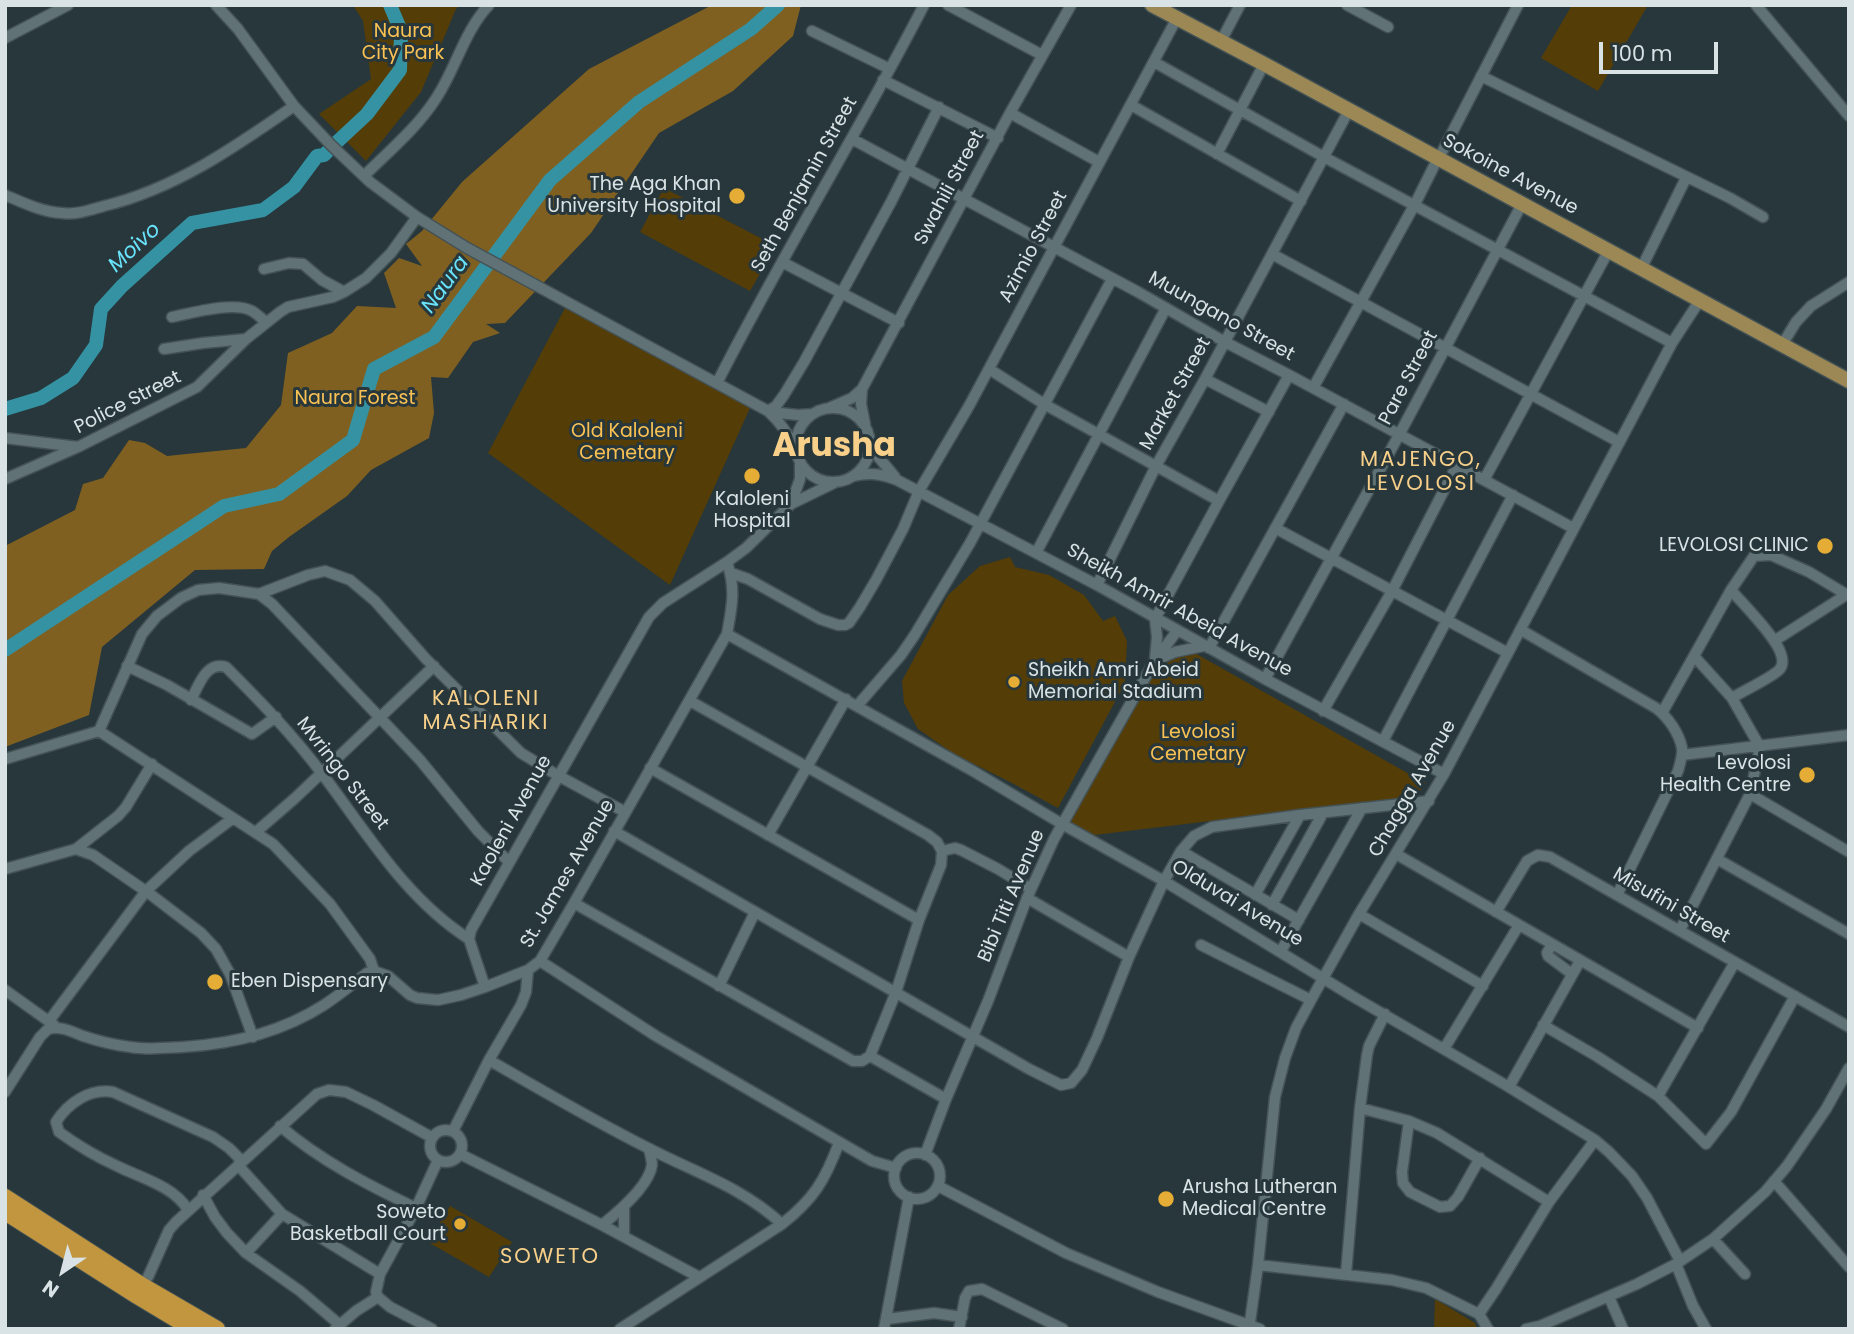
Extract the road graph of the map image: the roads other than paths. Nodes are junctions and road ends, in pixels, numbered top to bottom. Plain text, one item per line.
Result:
1 (68, 5) edge
2 (216, 5) edge
3 (489, 5) edge
4 (924, 5) edge
5 (948, 5) edge
6 (1071, 5) edge
7 (1152, 5) edge
8 (1240, 5) edge
9 (1347, 5) edge
10 (1518, 5) edge
11 (1756, 5) edge
12 (1177, 18) junction
13 (1388, 27) dead end
14 (812, 32) dead end
15 (5, 38) edge
16 (1221, 41) junction
17 (1042, 55) junction
18 (1154, 62) junction
19 (1264, 64) junction
20 (890, 69) junction
21 (1480, 76) junction
22 (883, 80) junction
23 (1131, 105) junction
24 (294, 106) junction
25 (939, 107) junction
26 (1241, 109) junction
27 (1349, 110) junction
28 (1010, 113) junction
29 (1849, 116) edge
30 (998, 138) junction
31 (852, 139) junction
32 (1217, 154) junction
33 (1324, 157) junction
34 (1438, 158) junction
35 (1099, 162) junction
36 (907, 169) junction
37 (364, 176) junction
38 (1686, 178) junction
39 (5, 195) edge
40 (964, 199) junction
41 (1301, 201) junction
42 (1415, 204) junction
43 (1522, 204) junction
44 (417, 217) junction
45 (1763, 217) dead end
46 (1055, 248) junction
47 (1498, 249) junction
48 (1609, 250) junction
49 (1272, 254) junction
50 (782, 262) junction
51 (1642, 267) junction
52 (264, 269) dead end
53 (1112, 279) junction
54 (1849, 282) edge
55 (344, 292) junction
56 (841, 292) junction
57 (1585, 296) junction
58 (1700, 300) junction
59 (1359, 302) junction
60 (1166, 308) junction
61 (172, 317) dead end
62 (266, 322) junction
63 (899, 323) junction
64 (246, 339) junction
65 (1225, 342) junction
66 (1672, 343) junction
67 (1782, 345) junction
68 (1444, 348) junction
69 (164, 349) dead end
70 (989, 369) junction
71 (1289, 375) junction
72 (1205, 379) junction
73 (1849, 381) edge
74 (717, 383) junction
75 (1313, 387) junction
76 (862, 389) junction
77 (1531, 394) junction
78 (1044, 404) junction
79 (1344, 404) junction
80 (829, 408) junction
81 (768, 411) junction
82 (1269, 412) junction
83 (813, 414) junction
84 (1099, 434) junction
85 (1399, 435) junction
86 (868, 436) junction
87 (5, 438) edge
88 (1619, 442) junction
89 (78, 447) junction
90 (795, 448) junction
91 (800, 464) junction
92 (1457, 465) junction
93 (1156, 466) junction
94 (853, 476) junction
95 (5, 479) edge
96 (897, 480) junction
97 (1484, 480) junction
98 (834, 483) junction
99 (919, 491) junction
100 (1513, 495) junction
101 (1219, 501) junction
102 (791, 505) junction
103 (979, 524) junction
104 (1275, 528) junction
105 (1573, 528) junction
106 (1036, 553) junction
107 (1332, 559) junction
108 (727, 562) junction
109 (731, 573) junction
110 (1097, 585) junction
111 (1731, 590) junction
112 (1392, 591) junction
113 (259, 594) junction
114 (1847, 596) edge
115 (1155, 619) junction
116 (1446, 620) junction
117 (1521, 630) junction
118 (1177, 631) junction
119 (727, 634) junction
120 (1774, 641) junction
121 (1207, 647) junction
122 (1508, 653) junction
123 (1694, 656) junction
124 (1154, 662) junction
125 (127, 666) junction
126 (433, 666) junction
127 (1265, 679) junction
128 (1732, 698) junction
129 (846, 699) junction
130 (191, 700) junction
131 (690, 701) junction
132 (858, 706) junction
133 (1324, 711) junction
134 (1662, 713) junction
135 (276, 717) junction
136 (379, 717) junction
137 (99, 731) junction
138 (1849, 736) edge
139 (1382, 741) junction
140 (1760, 747) junction
141 (1682, 755) junction
142 (5, 759) edge
143 (152, 764) junction
144 (650, 768) junction
145 (806, 768) junction
146 (321, 772) junction
147 (1444, 774) junction
148 (557, 775) junction
149 (1750, 794) junction
150 (1429, 801) junction
151 (1362, 808) junction
152 (625, 812) junction
153 (1323, 813) junction
154 (1300, 815) junction
155 (232, 819) junction
156 (1062, 824) junction
157 (614, 831) junction
158 (256, 832) junction
159 (768, 835) junction
160 (79, 849) junction
161 (942, 851) junction
162 (1181, 851) junction
163 (1849, 852) edge
164 (1396, 854) junction
165 (1717, 859) junction
166 (509, 862) junction
167 (5, 869) edge
168 (1164, 881) junction
169 (146, 891) junction
170 (1029, 894) junction
171 (1255, 895) junction
172 (1618, 895) junction
173 (574, 904) junction
174 (1272, 905) junction
175 (755, 912) junction
176 (1496, 912) junction
177 (1359, 914) junction
178 (919, 920) junction
179 (1298, 920) junction
180 (1519, 925) junction
181 (1679, 930) junction
182 (1849, 934) edge
183 (469, 939) junction
184 (1552, 944) junction
185 (1201, 945) dead end
186 (1281, 951) junction
187 (1129, 957) junction
188 (540, 961) junction
189 (1580, 961) junction
190 (1735, 962) junction
191 (528, 970) junction
192 (374, 971) junction
193 (1572, 974) junction
194 (1324, 978) junction
195 (719, 986) junction
196 (1483, 986) junction
197 (485, 987) junction
198 (5, 990) edge
199 (896, 992) junction
200 (1795, 996) junction
201 (1311, 1000) junction
202 (1385, 1014) junction
203 (52, 1024) junction
204 (1543, 1025) junction
205 (1849, 1027) edge
206 (1698, 1028) junction
207 (973, 1035) junction
208 (253, 1037) junction
209 (1444, 1049) junction
210 (870, 1056) junction
211 (489, 1060) junction
212 (1849, 1068) edge
213 (1509, 1087) junction
214 (5, 1092) edge
215 (1658, 1096) junction
216 (946, 1098) junction
217 (1360, 1108) junction
218 (1409, 1121) junction
219 (280, 1126) junction
220 (453, 1131) junction
221 (431, 1137) junction
222 (1595, 1140) junction
223 (839, 1143) junction
224 (649, 1149) junction
225 (460, 1154) junction
226 (925, 1155) junction
227 (1480, 1158) junction
228 (438, 1160) junction
229 (240, 1163) junction
230 (895, 1168) junction
231 (1774, 1181) junction
232 (938, 1186) junction
233 (204, 1195) junction
234 (5, 1197) edge
235 (909, 1197) junction
236 (1549, 1202) junction
237 (624, 1207) junction
238 (416, 1208) junction
239 (188, 1210) junction
240 (5, 1212) edge
241 (282, 1214) junction
242 (782, 1224) junction
243 (602, 1225) junction
244 (624, 1237) junction
245 (1713, 1239) junction
246 (246, 1253) junction
247 (1678, 1262) junction
248 (1258, 1265) junction
249 (1849, 1267) edge
250 (380, 1274) junction
251 (1346, 1274) junction
252 (1745, 1274) dead end
253 (148, 1277) dead end
254 (699, 1277) junction
255 (378, 1297) junction
256 (1609, 1297) junction
257 (1479, 1314) junction
258 (962, 1317) junction
259 (886, 1324) edge
260 (337, 1327) edge
261 (1253, 1328) edge
262 (192, 1329) edge
263 (217, 1329) edge
264 (432, 1329) edge
265 (620, 1329) edge
266 (959, 1329) edge
267 (1063, 1329) edge
268 (1488, 1329) edge
269 (1526, 1329) edge
270 (1623, 1329) edge
271 (1706, 1329) edge

1 - 15 street
2 - 24 street
3 - 37 street
4 - 20 street, Seth Benjamin Street
5 - 17 street
6 - 17 street, Swahili Street
7 - 12 main road, Sokoine Avenue
8 - 16 street
9 - 13 street
10 - 21 street
11 - 29 street
12 - 16 main road, Sokoine Avenue
12 - 18 street, Azimio Street
14 - 20 street
16 - 19 main road, Sokoine Avenue
17 - 28 street, Swahili Street
18 - 23 street, Azimio Street
18 - 26 street
19 - 26 street
19 - 27 main road, Sokoine Avenue
20 - 22 street, Seth Benjamin Street
21 - 34 street
21 - 38 street
22 - 25 street
22 - 31 street, Seth Benjamin Street
23 - 32 street
23 - 35 street, Azimio Street
24 - 37 street
24 - 39 street
25 - 30 street
25 - 36 street
26 - 32 street
26 - 33 street
27 - 33 street, Market Street
27 - 34 main road, Sokoine Avenue
28 - 30 street, Swahili Street
28 - 35 street
30 - 40 street, Swahili Street
31 - 36 street, Muungano Street
31 - 50 street, Seth Benjamin Street
32 - 41 street
33 - 41 street, Market Street
33 - 42 street
34 - 42 street
34 - 43 main road, Sokoine Avenue
35 - 46 street, Azimio Street
36 - 40 street, Muungano Street
36 - 56 street
37 - 44 street
38 - 45 street
38 - 51 street
40 - 46 street, Muungano Street
40 - 63 street, Swahili Street
41 - 49 street, Market Street
42 - 47 street
42 - 59 street
43 - 47 street, Pare Street
43 - 48 main road, Sokoine Avenue
44 - 55 street, Police Street
44 - 74 street
46 - 53 street, Muungano Street
46 - 70 street, Azimio Street
47 - 57 street
47 - 68 street, Pare Street
48 - 51 main road, Sokoine Avenue
48 - 57 street
49 - 59 street
49 - 65 street, Market Street
50 - 56 street
50 - 74 street, Seth Benjamin Street
51 - 58 main road, Sokoine Avenue
52 - 55 street
53 - 60 street, Muungano Street
53 - 78 street
54 - 67 street
55 - 62 street, Police Street
56 - 63 street
56 - 81 street
57 - 66 street
57 - 77 street
58 - 66 street, Chagga Avenue
58 - 67 main road, Sokoine Avenue
59 - 68 street
59 - 75 street
60 - 65 street, Muungano Street
60 - 84 street
61 - 62 street
62 - 64 street, Police Street
63 - 76 street, Swahili Street
64 - 69 street
64 - 89 street, Police Street
65 - 71 street, Muungano Street
65 - 72 street, Market Street
66 - 88 street, Chagga Avenue
67 - 73 main road, Sokoine Avenue
68 - 77 street
68 - 85 street, Pare Street
70 - 78 street
70 - 99 street, Azimio Street
71 - 75 street, Muungano Street
71 - 82 street
72 - 82 street
72 - 93 street, Market Street
74 - 81 street
75 - 79 street, Muungano Street
76 - 80 street
76 - 86 street
77 - 88 street
77 - 97 street
78 - 84 street
78 - 103 street
79 - 85 street, Muungano Street
79 - 104 street
80 - 83 street
80 - 86 street
81 - 83 street
81 - 90 street
82 - 101 street
83 - 90 street
84 - 93 street
84 - 106 street
85 - 92 street, Muungano Street
85 - 107 street, Pare Street
86 - 94 street
86 - 96 street
87 - 89 street
88 - 105 street, Chagga Avenue
89 - 95 street, Police Street
90 - 91 street
91 - 98 street
91 - 102 street, Kaoleni Avenue
92 - 97 street, Muungano Street
92 - 112 street
93 - 101 street
93 - 110 street, Market Street
94 - 96 street
94 - 98 street
96 - 99 street, Sheikh Amrir Abeid Avenue
97 - 100 street, Muungano Street
98 - 102 street, Kaoleni Avenue
99 - 103 street, Sheikh Amrir Abeid Avenue
99 - 109 street, Azimio Street
100 - 105 street, Muungano Street
100 - 116 street
101 - 115 street
102 - 108 street, Kaoleni Avenue
103 - 106 street, Sheikh Amrir Abeid Avenue
103 - 132 street
104 - 107 street
104 - 121 street
105 - 117 street, Chagga Avenue
106 - 110 street, Sheikh Amrir Abeid Avenue
107 - 112 street
107 - 127 street, Pare Street
108 - 109 street, St. James Avenue
108 - 148 street, Kaoleni Avenue
109 - 119 street, St. James Avenue
110 - 115 street, Sheikh Amrir Abeid Avenue
111 - 114 street
111 - 120 street
111 - 123 street
112 - 116 street
112 - 133 street
113 - 125 street
113 - 126 street
113 - 136 street
114 - 120 street
115 - 118 street, Sheikh Amrir Abeid Avenue
115 - 124 street
116 - 122 street
116 - 139 street
117 - 122 street, Chagga Avenue
117 - 134 street
118 - 121 street, Sheikh Amrir Abeid Avenue
118 - 124 street, Bibi Titi Avenue
119 - 129 street, Olduvai Avenue
119 - 131 street, St. James Avenue
120 - 128 street
121 - 124 street
121 - 127 street, Sheikh Amrir Abeid Avenue
122 - 147 street, Chagga Avenue
123 - 128 street
123 - 134 street
124 - 156 street, Bibi Titi Avenue
125 - 130 street
125 - 137 street
126 - 136 street
126 - 148 street
127 - 133 street, Sheikh Amrir Abeid Avenue
128 - 140 street
129 - 132 street, Olduvai Avenue
129 - 145 street
130 - 135 street
130 - 135 street, Mvringo Street
131 - 144 street, St. James Avenue
131 - 145 street
132 - 156 street, Olduvai Avenue
133 - 139 street, Sheikh Amrir Abeid Avenue
134 - 141 street
135 - 146 street, Mvringo Street
136 - 146 street
136 - 166 street
137 - 142 street
137 - 143 street
138 - 140 street
139 - 147 street, Sheikh Amrir Abeid Avenue
140 - 141 street
140 - 149 street
141 - 172 street
143 - 155 street
143 - 160 street
144 - 152 street, St. James Avenue
144 - 159 street
145 - 159 street
145 - 161 street
146 - 158 street
146 - 183 street, Mvringo Street
147 - 150 street, Chagga Avenue
148 - 152 street
148 - 166 street, Kaoleni Avenue
149 - 163 street
149 - 165 street
150 - 151 street
150 - 164 street, Chagga Avenue
151 - 153 street
151 - 179 street
152 - 157 street, St. James Avenue
153 - 154 street
153 - 174 street
154 - 162 street
154 - 171 street
155 - 158 street
155 - 169 street
156 - 168 street, Olduvai Avenue
156 - 170 street, Bibi Titi Avenue
157 - 173 street, St. James Avenue
157 - 175 street
158 - 192 street
159 - 178 street
160 - 167 street
160 - 169 street
161 - 170 street
161 - 178 street
162 - 168 street
162 - 171 street
164 - 176 street
164 - 177 street, Chagga Avenue
165 - 181 street
165 - 182 street
166 - 183 street, Kaoleni Avenue
168 - 186 street, Olduvai Avenue
168 - 187 street
169 - 203 street
169 - 208 street
170 - 187 street
170 - 207 street, Bibi Titi Avenue
171 - 174 street
172 - 176 street, Misufini Street
172 - 181 street, Misufini Street
173 - 188 street, St. James Avenue
173 - 195 street
174 - 179 street
175 - 195 street
175 - 199 street
176 - 180 street
177 - 194 street, Chagga Avenue
177 - 196 street
178 - 199 street
179 - 186 street
180 - 184 street
180 - 196 street
181 - 190 street, Misufini Street
183 - 197 street
184 - 189 street
184 - 193 street
185 - 201 street
186 - 194 street, Olduvai Avenue
187 - 207 street
188 - 191 street, St. James Avenue
188 - 223 street
189 - 193 street
189 - 206 street
190 - 200 street, Misufini Street
190 - 206 street
191 - 197 street, St. James Avenue
191 - 211 street
192 - 197 street, St. James Avenue
192 - 208 street
193 - 204 street
194 - 201 street, Chagga Avenue
194 - 202 street, Olduvai Avenue
195 - 210 street
196 - 209 street
198 - 203 street
199 - 207 street
199 - 210 street
200 - 205 street, Misufini Street
200 - 215 street
201 - 248 street, Chagga Avenue
202 - 209 street, Olduvai Avenue
202 - 217 street
203 - 208 street
203 - 214 street
204 - 213 street
204 - 215 street
206 - 215 street
207 - 216 street, Bibi Titi Avenue
209 - 213 street, Olduvai Avenue
210 - 216 street
211 - 220 street
211 - 224 street
212 - 231 street
213 - 222 street, Olduvai Avenue
216 - 226 street, Bibi Titi Avenue
217 - 218 street
217 - 251 street
218 - 227 street
218 - 227 street
219 - 221 street
219 - 229 street
219 - 238 street
220 - 221 street
220 - 225 street
221 - 228 street
222 - 236 street
222 - 247 street, Olduvai Avenue
223 - 230 street
223 - 242 street
224 - 237 street
224 - 242 street
225 - 228 street
225 - 243 street
226 - 230 street
226 - 232 street
227 - 236 street
228 - 238 street
229 - 233 street
229 - 239 street
229 - 241 street
230 - 235 street
231 - 245 street
231 - 249 street
232 - 235 street
232 - 261 street
233 - 239 street
233 - 246 street
234 - 263 highway
235 - 259 street
236 - 257 street
237 - 243 street
237 - 244 street
238 - 250 street
239 - 253 street
240 - 262 highway
241 - 246 street
241 - 250 street
242 - 254 street
243 - 244 street
244 - 254 street
245 - 247 street
245 - 252 street
246 - 260 street
247 - 256 street
247 - 271 street, Olduvai Avenue
248 - 251 street
248 - 261 street, Chagga Avenue
250 - 255 street
251 - 257 street
254 - 265 street
255 - 260 street
255 - 264 street
256 - 269 street
256 - 270 street
257 - 268 street
258 - 259 street
258 - 266 street
258 - 267 street

